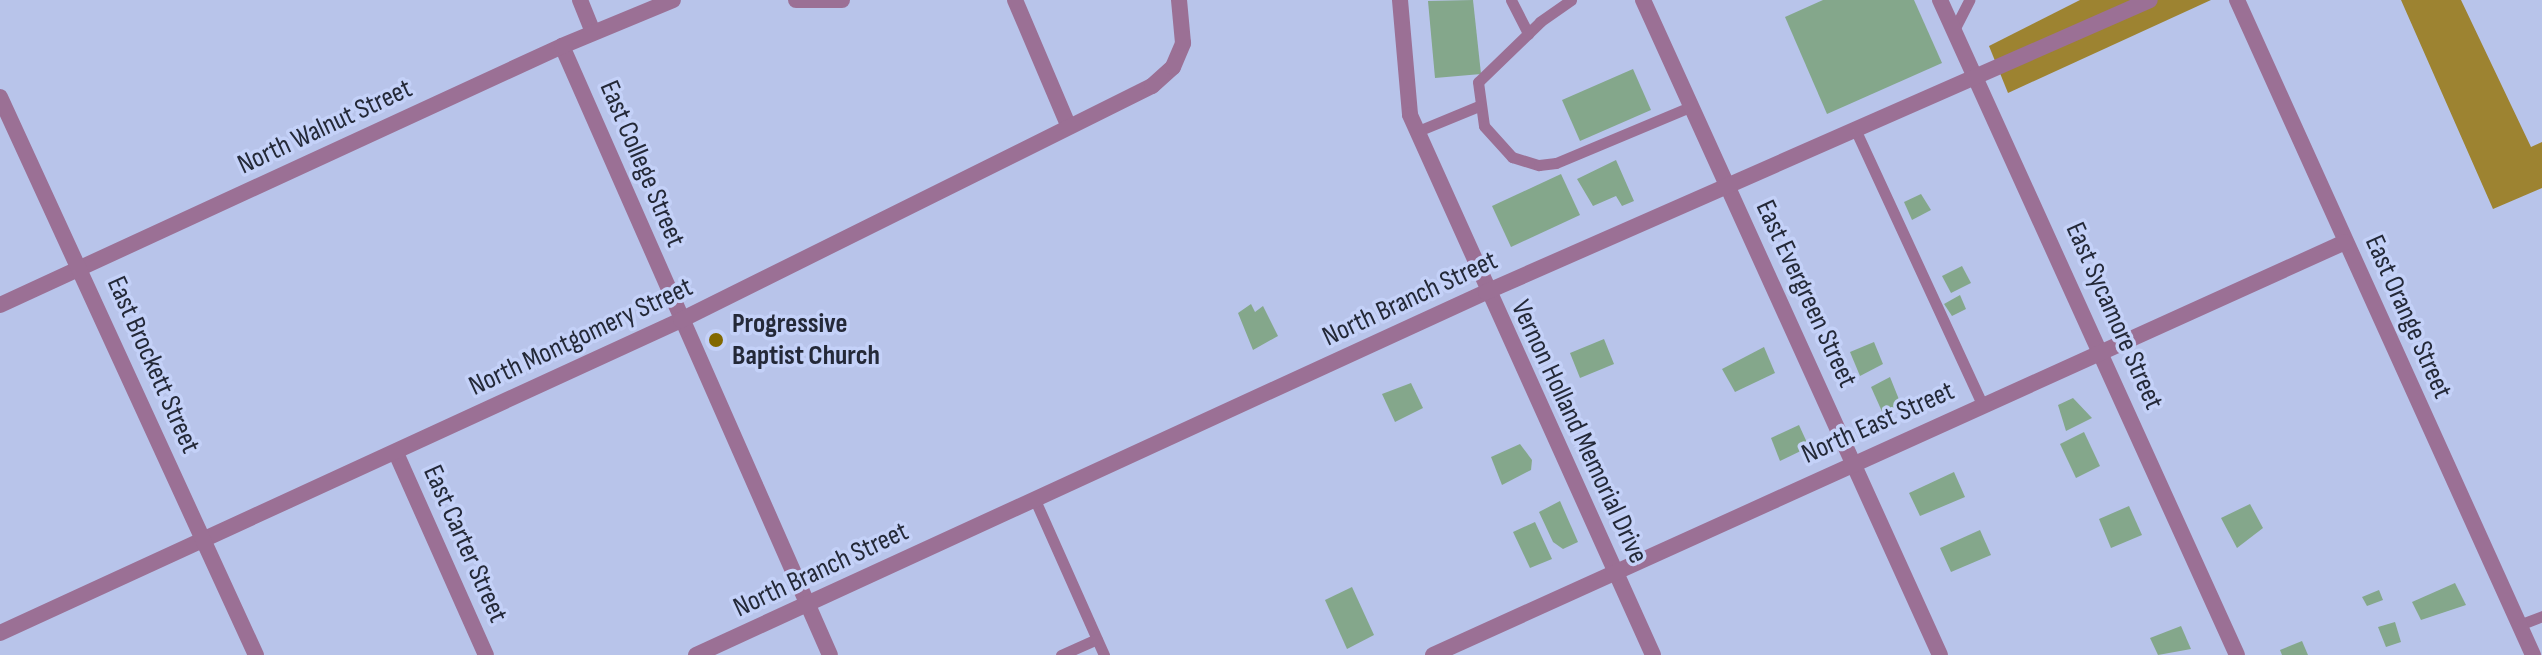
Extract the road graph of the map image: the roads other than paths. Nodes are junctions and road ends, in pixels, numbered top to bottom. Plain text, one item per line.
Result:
1 (580, 0) edge
2 (673, 0) edge
3 (796, 0) edge
4 (842, 0) edge
5 (1015, 0) edge
6 (1179, 0) edge
7 (1400, 0) edge
8 (1511, 0) edge
9 (1571, 0) edge
10 (1643, 0) edge
11 (1940, 0) edge
12 (1969, 0) edge
13 (2150, 0) edge
14 (2237, 0) edge
15 (1954, 30) junction
16 (593, 32) junction
17 (1528, 34) junction
18 (562, 46) junction
19 (1976, 76) junction
20 (0, 97) edge
21 (1479, 106) junction
22 (1692, 106) junction
23 (1068, 125) junction
24 (1855, 129) junction
25 (1418, 131) junction
26 (1728, 185) junction
27 (2345, 242) junction
28 (81, 269) junction
29 (1486, 292) junction
30 (0, 305) edge
31 (681, 320) junction
32 (2103, 354) junction
33 (1983, 406) junction
34 (396, 453) junction
35 (1854, 461) junction
36 (1035, 500) junction
37 (204, 539) junction
38 (1616, 572) junction
39 (808, 605) junction
40 (2542, 616) edge
41 (2519, 625) junction
42 (0, 633) edge
43 (1097, 639) junction
44 (256, 655) edge
45 (486, 655) edge
46 (696, 655) edge
47 (830, 655) edge
48 (1061, 655) edge
49 (1104, 655) edge
50 (1433, 655) edge
51 (1653, 655) edge
52 (1940, 655) edge
53 (2237, 655) edge
54 (2533, 655) edge

1 - 16 street
2 - 16 street, North Walnut Street
3 - 4 street
5 - 23 street
6 - 23 street, North Montgomery Street
7 - 25 street, Vernon Holland Memorial Drive
8 - 17 lane
9 - 17 lane
10 - 22 street, East Evergreen Street
11 - 15 street, East Sycamore Street
12 - 15 lane
13 - 19 street, North Branch Street
14 - 27 street, East Orange Street
15 - 19 street, East Sycamore Street
16 - 18 street, North Walnut Street
17 - 21 lane
18 - 28 street, North Walnut Street
18 - 31 street, East College Street
19 - 24 street, North Branch Street
19 - 32 street, East Sycamore Street
20 - 28 street, East Brockett Street
21 - 22 lane
21 - 25 lane
22 - 26 street, East Evergreen Street
23 - 31 street, North Montgomery Street
24 - 26 street, North Branch Street
24 - 33 lane
25 - 29 street, Vernon Holland Memorial Drive
26 - 29 street, North Branch Street
26 - 35 street, East Evergreen Street
27 - 32 street, North East Street
27 - 41 street, East Orange Street
28 - 30 street, North Walnut Street
28 - 37 street, East Brockett Street
29 - 36 street, North Branch Street
29 - 38 street, Vernon Holland Memorial Drive
31 - 34 street, North Montgomery Street
31 - 39 street, East College Street
32 - 33 street, North East Street
32 - 53 street, East Sycamore Street
33 - 35 street, North East Street
34 - 37 street, North Montgomery Street
34 - 45 street, East Carter Street
35 - 38 street, North East Street
35 - 52 street, East Evergreen Street
36 - 39 street, North Branch Street
36 - 43 lane
37 - 42 street, North Montgomery Street
37 - 44 street, East Brockett Street
38 - 50 street, North East Street
38 - 51 street, Vernon Holland Memorial Drive
39 - 46 street, North Branch Street
39 - 47 street, East College Street
40 - 41 lane
41 - 54 street, East Orange Street
43 - 48 lane
43 - 49 lane

